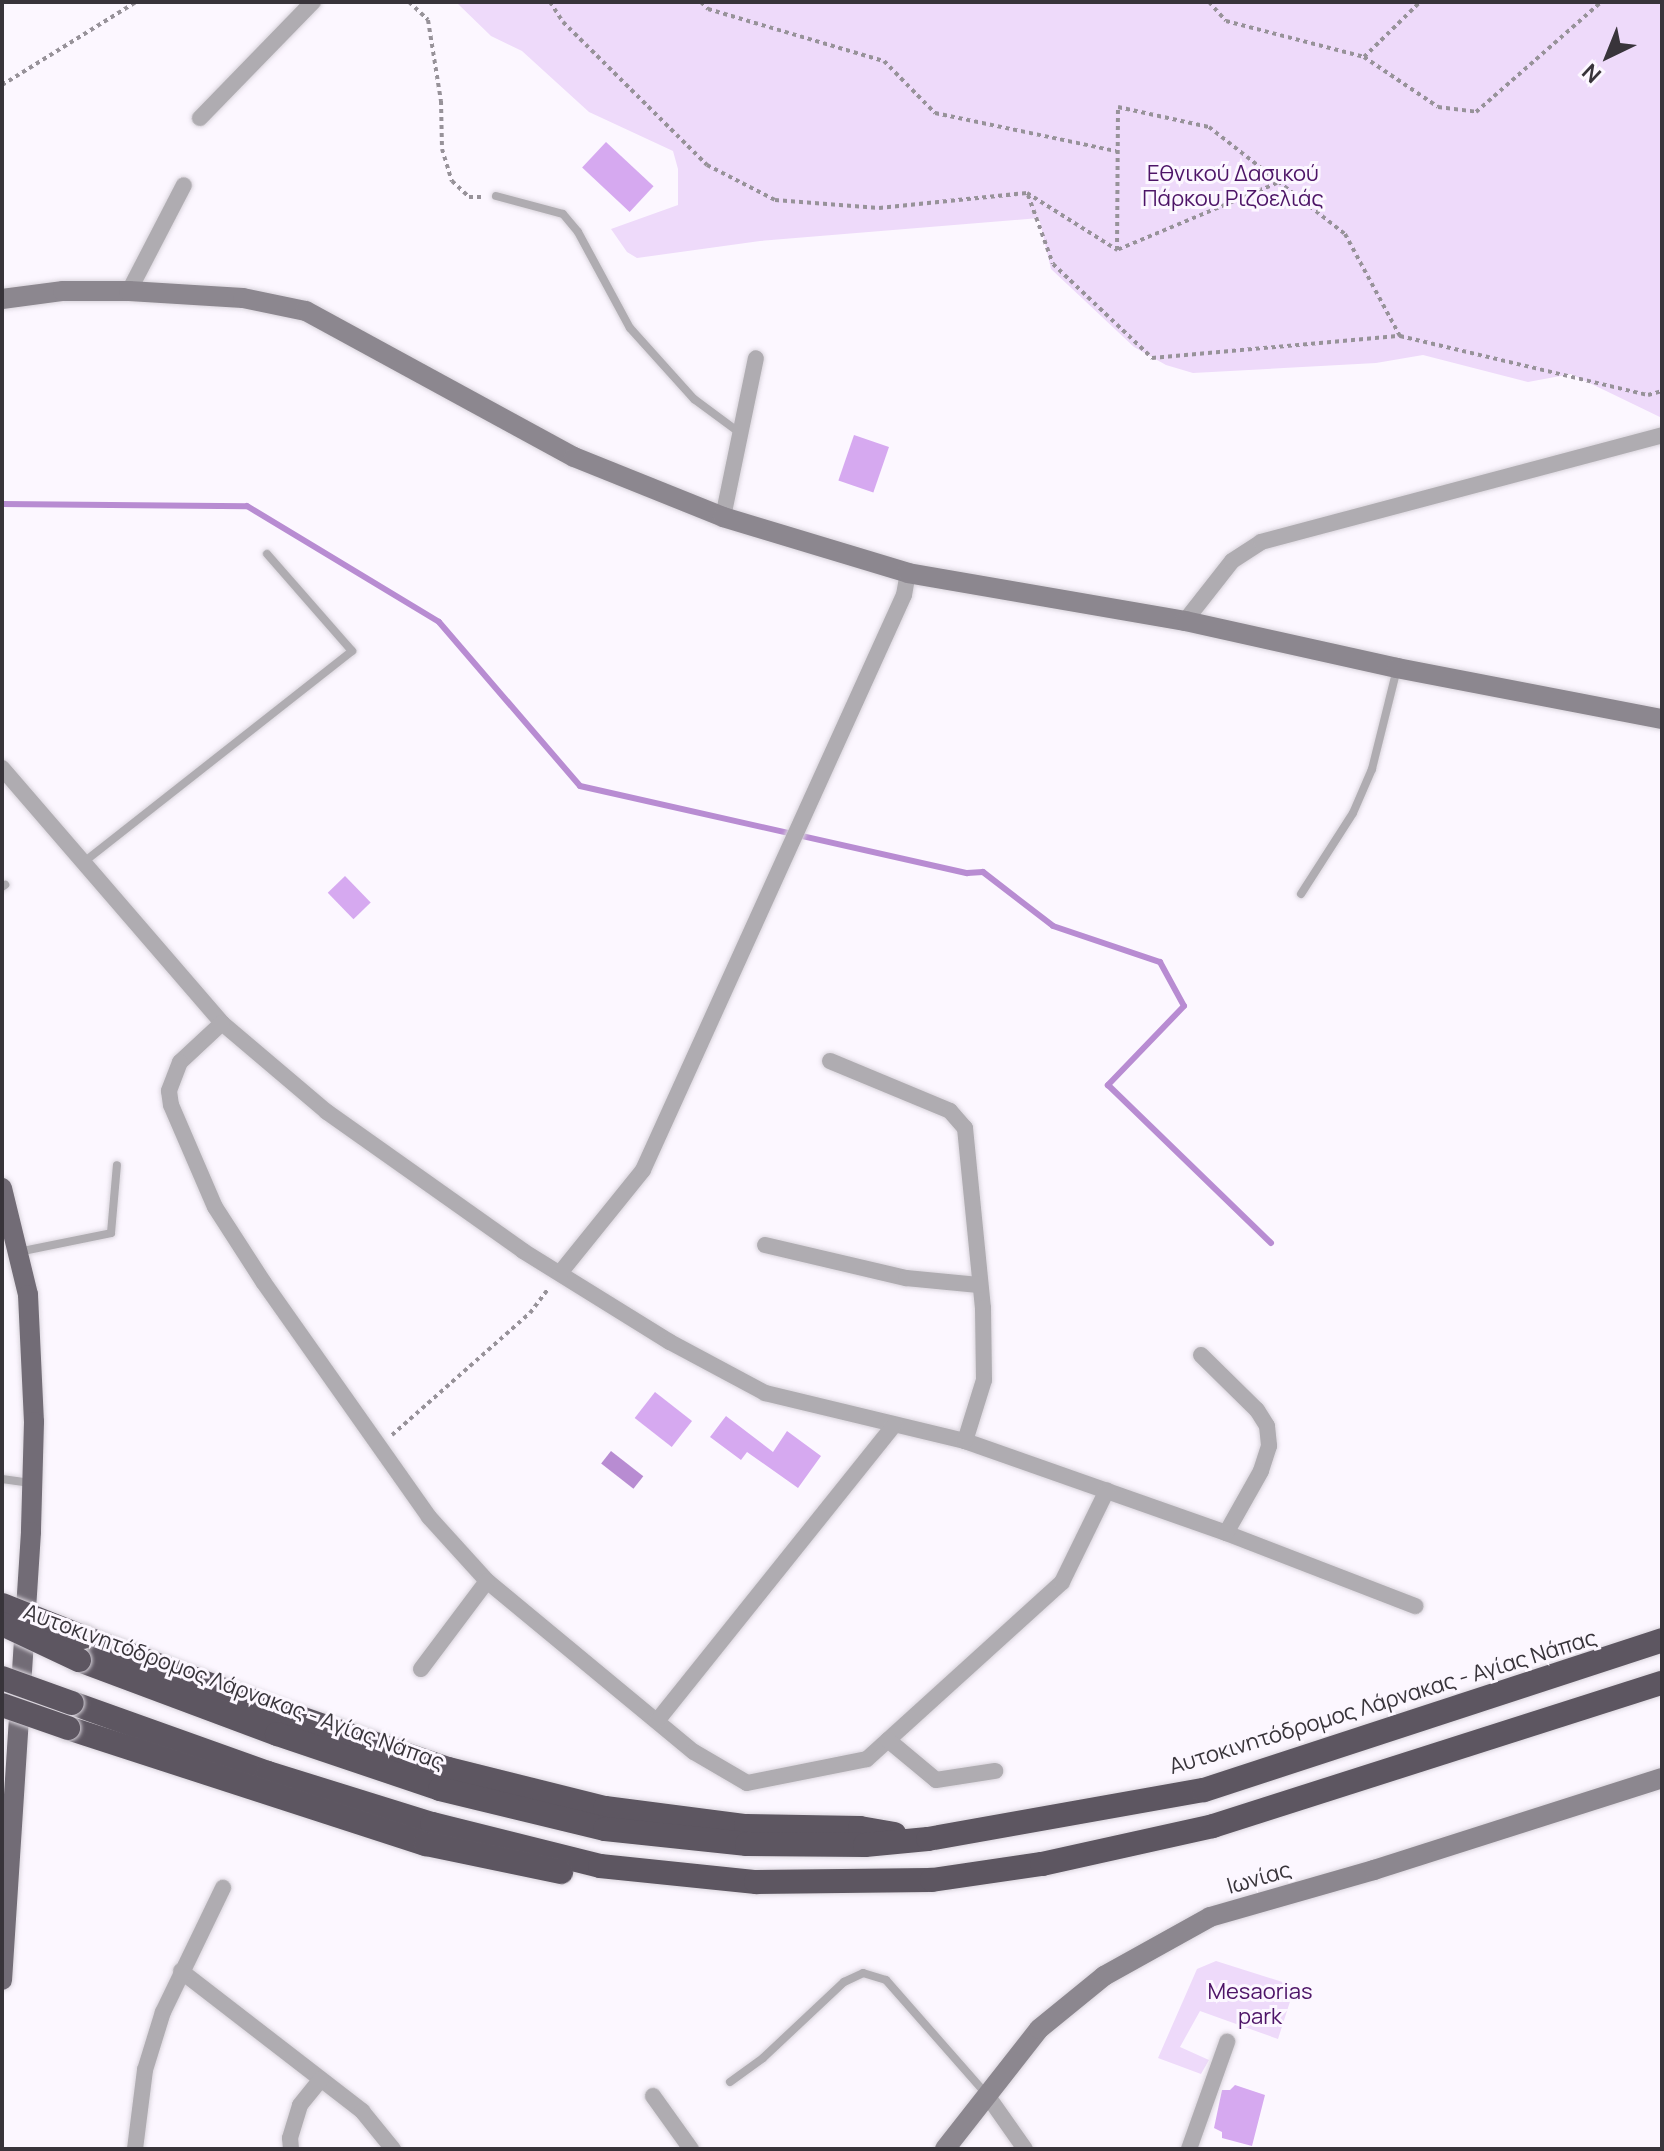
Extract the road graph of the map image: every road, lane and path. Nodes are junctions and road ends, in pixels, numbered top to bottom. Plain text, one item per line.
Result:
1 (136, 2) edge
2 (185, 2) edge
3 (209, 2) edge
4 (313, 2) edge
5 (409, 2) edge
6 (550, 2) edge
7 (701, 2) edge
8 (1209, 2) edge
9 (1420, 2) edge
10 (1601, 2) edge
11 (1364, 57) junction
12 (2, 85) edge
13 (200, 118) dead end
14 (1116, 151) junction
15 (1277, 183) junction
16 (184, 185) dead end
17 (1027, 193) junction
18 (496, 196) joint
19 (1117, 250) junction
20 (129, 291) junction
21 (2, 299) edge
22 (1400, 336) junction
23 (756, 358) dead end
24 (1662, 391) edge
25 (741, 433) junction
26 (1662, 435) edge
27 (723, 517) junction
28 (267, 554) dead end
29 (908, 573) junction
30 (1185, 621) junction
31 (1397, 668) junction
32 (1662, 719) edge
33 (2, 768) edge
34 (84, 862) junction
35 (1301, 894) dead end
36 (222, 1023) junction
37 (830, 1061) dead end
38 (117, 1165) dead end
39 (2, 1188) edge
40 (765, 1245) dead end
41 (17, 1252) junction
42 (560, 1273) junction
43 (979, 1285) junction
44 (1201, 1355) dead end
45 (894, 1425) junction
46 (965, 1441) junction
47 (379, 1446) junction
48 (2, 1479) edge
49 (32, 1484) junction
50 (1107, 1490) junction
51 (1226, 1533) junction
52 (487, 1581) junction
53 (2, 1605) edge
54 (1415, 1606) dead end
55 (2, 1624) edge
56 (2, 1632) edge
57 (1662, 1640) edge
58 (81, 1648) junction
59 (421, 1669) dead end
60 (2, 1678) edge
61 (1662, 1683) edge
62 (2, 1705) edge
63 (657, 1721) junction
64 (888, 1740) junction
65 (995, 1771) dead end
66 (1662, 1778) edge
67 (932, 1880) junction
68 (223, 1888) dead end
69 (181, 1971) junction
70 (2, 1980) edge
71 (1227, 2042) dead end
72 (321, 2079) junction
73 (730, 2082) dead end
74 (987, 2095) junction
75 (653, 2096) dead end
76 (135, 2149) edge
77 (291, 2149) edge
78 (393, 2149) edge
79 (691, 2149) edge
80 (945, 2149) edge
81 (1025, 2149) edge
82 (1189, 2149) edge

1 - 12 path
2 - 3 path
4 - 13 street
5 - 18 path
6 - 17 path
7 - 14 path
8 - 11 path
9 - 11 path
10 - 11 path
14 - 15 path
14 - 19 path
15 - 19 path
15 - 22 path
16 - 20 street
17 - 19 path
17 - 22 path
18 - 25 lane
20 - 21 main road
20 - 27 main road
22 - 24 path
23 - 25 street
25 - 27 street
26 - 30 street
27 - 29 main road
28 - 34 lane
29 - 30 main road
29 - 42 street
30 - 31 main road
31 - 32 main road
31 - 35 lane
33 - 34 street
34 - 36 street
36 - 42 street
36 - 47 street
37 - 43 street
38 - 41 lane
39 - 41 main road
40 - 43 street
41 - 49 main road
42 - 45 street
42 - 47 path
43 - 46 street
44 - 51 street
45 - 46 street
45 - 63 street
46 - 50 street
47 - 52 street
48 - 49 lane
49 - 70 main road
50 - 51 street
50 - 64 street
51 - 54 street
52 - 59 street
52 - 63 street
53 - 58 highway, bridge
55 - 58 highway, bridge
56 - 58 highway, Αυτοκινητόδρομος Λάρνακας - Αγίας Νάπας, bridge
57 - 58 highway, Αυτοκινητόδρομος Λάρνακας - Αγίας Νάπας
60 - 67 highway, bridge
61 - 67 highway
62 - 67 highway, bridge
63 - 64 street
64 - 65 street
66 - 74 main road, Ιωνίας
68 - 69 street
69 - 72 street
69 - 76 street
71 - 82 street
72 - 77 street
72 - 78 street
73 - 74 lane
74 - 80 main road, Ιωνίας
74 - 81 street
75 - 79 street

